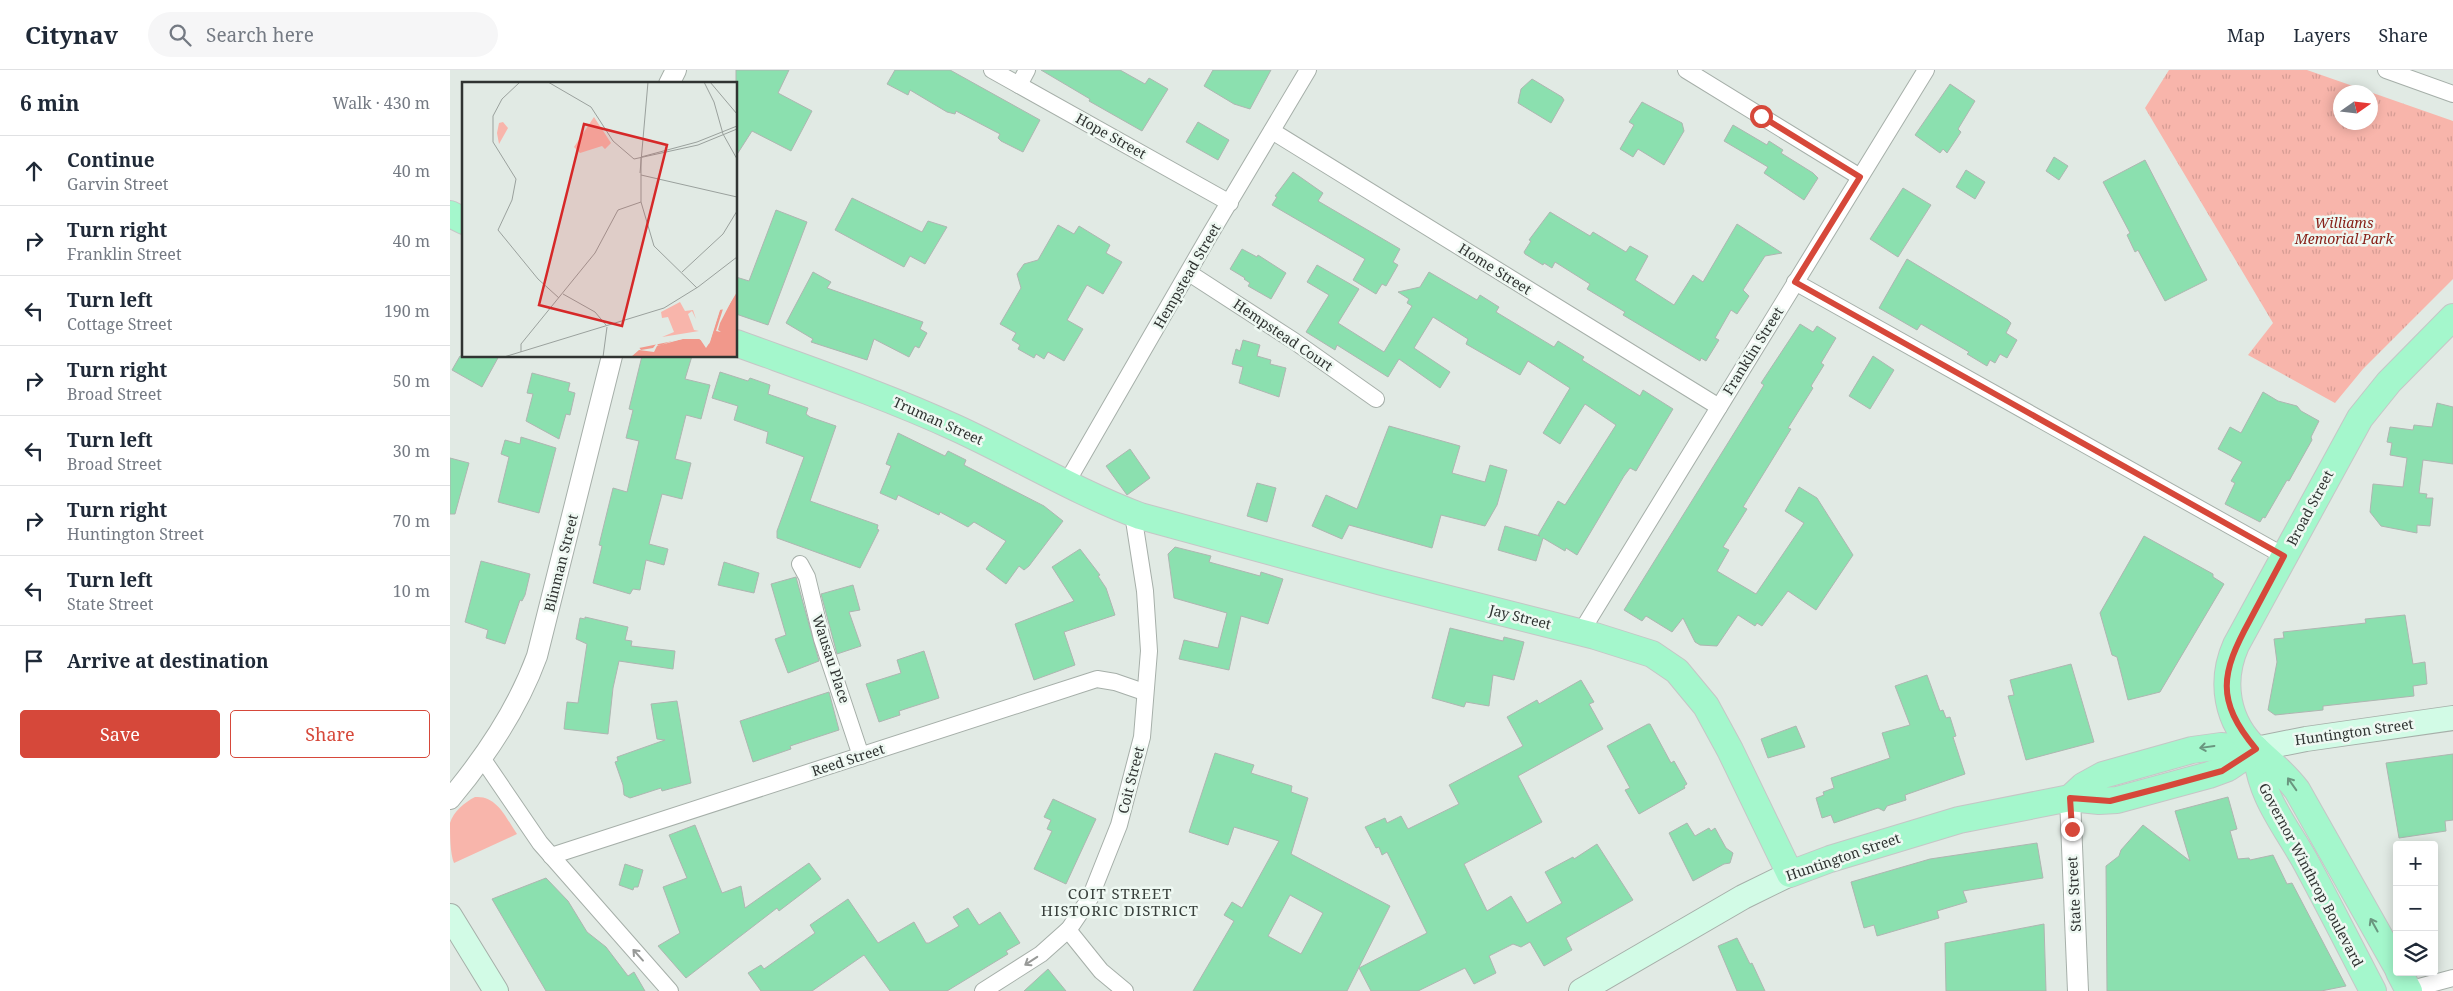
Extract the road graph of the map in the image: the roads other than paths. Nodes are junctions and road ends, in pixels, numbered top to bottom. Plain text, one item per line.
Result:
1 (676, 70) edge
2 (992, 70) edge
3 (1027, 70) edge
4 (1308, 70) edge
5 (1686, 70) edge
6 (1926, 70) edge
7 (2386, 70) edge
8 (670, 82) edge
9 (1019, 85) junction
10 (2453, 94) edge
11 (1272, 131) junction
12 (1860, 177) junction
13 (1230, 203) junction
14 (450, 214) edge
15 (462, 220) edge
16 (1189, 272) junction
17 (1795, 282) junction
18 (2453, 317) edge
19 (738, 344) edge
20 (612, 358) edge
21 (1376, 399) dead end
22 (1719, 407) junction
23 (1067, 482) junction
24 (1133, 514) junction
25 (2284, 556) junction
26 (800, 564) dead end
27 (1580, 632) junction
28 (1144, 692) junction
29 (2453, 718) edge
30 (2256, 749) junction
31 (861, 756) junction
32 (482, 758) junction
33 (2070, 798) junction
34 (450, 799) edge
35 (551, 856) junction
36 (1790, 874) junction
37 (450, 916) edge
38 (1068, 930) junction
39 (2453, 978) edge
40 (2403, 982) edge
41 (496, 991) edge
42 (670, 991) edge
43 (983, 991) edge
44 (1124, 991) edge
45 (1580, 991) edge
46 (2078, 991) edge
47 (2373, 991) edge

1 - 8 street
2 - 9 street, Hope Street
3 - 9 street
4 - 11 street, Hempstead Street
5 - 12 street
6 - 12 street, Franklin Street
7 - 10 street
9 - 13 street, Hope Street
11 - 13 street, Hempstead Street
11 - 22 street, Home Street
12 - 17 street, Franklin Street
13 - 16 street, Hempstead Street
14 - 15 main road
16 - 21 street, Hempstead Court
16 - 23 street, Hempstead Street
17 - 22 street, Franklin Street
17 - 25 street
18 - 25 main road, Broad Street
19 - 23 main road, Truman Street
20 - 32 street, Blinman Street
22 - 27 street, Franklin Street
23 - 24 main road, Truman Street
24 - 27 main road, Jay Street
24 - 28 street, Coit Street
25 - 30 main road, Broad Street
26 - 31 street, Wausau Place
27 - 36 main road, Jay Street
28 - 31 street, Reed Street
28 - 38 street, Coit Street
29 - 30 main road, Huntington Street
30 - 33 main road, Huntington Street
40 -> 30 main road, Governor Winthrop Boulevard
30 - 47 main road, Governor Winthrop Boulevard
31 - 35 street, Reed Street
32 - 34 street, Blinman Street
32 - 35 street
33 - 36 main road, Huntington Street
33 - 46 street, State Street
42 -> 35 street
36 - 45 main road, Huntington Street
37 - 41 main road
38 -> 43 street, Coit Street
38 - 44 street
39 - 40 street

